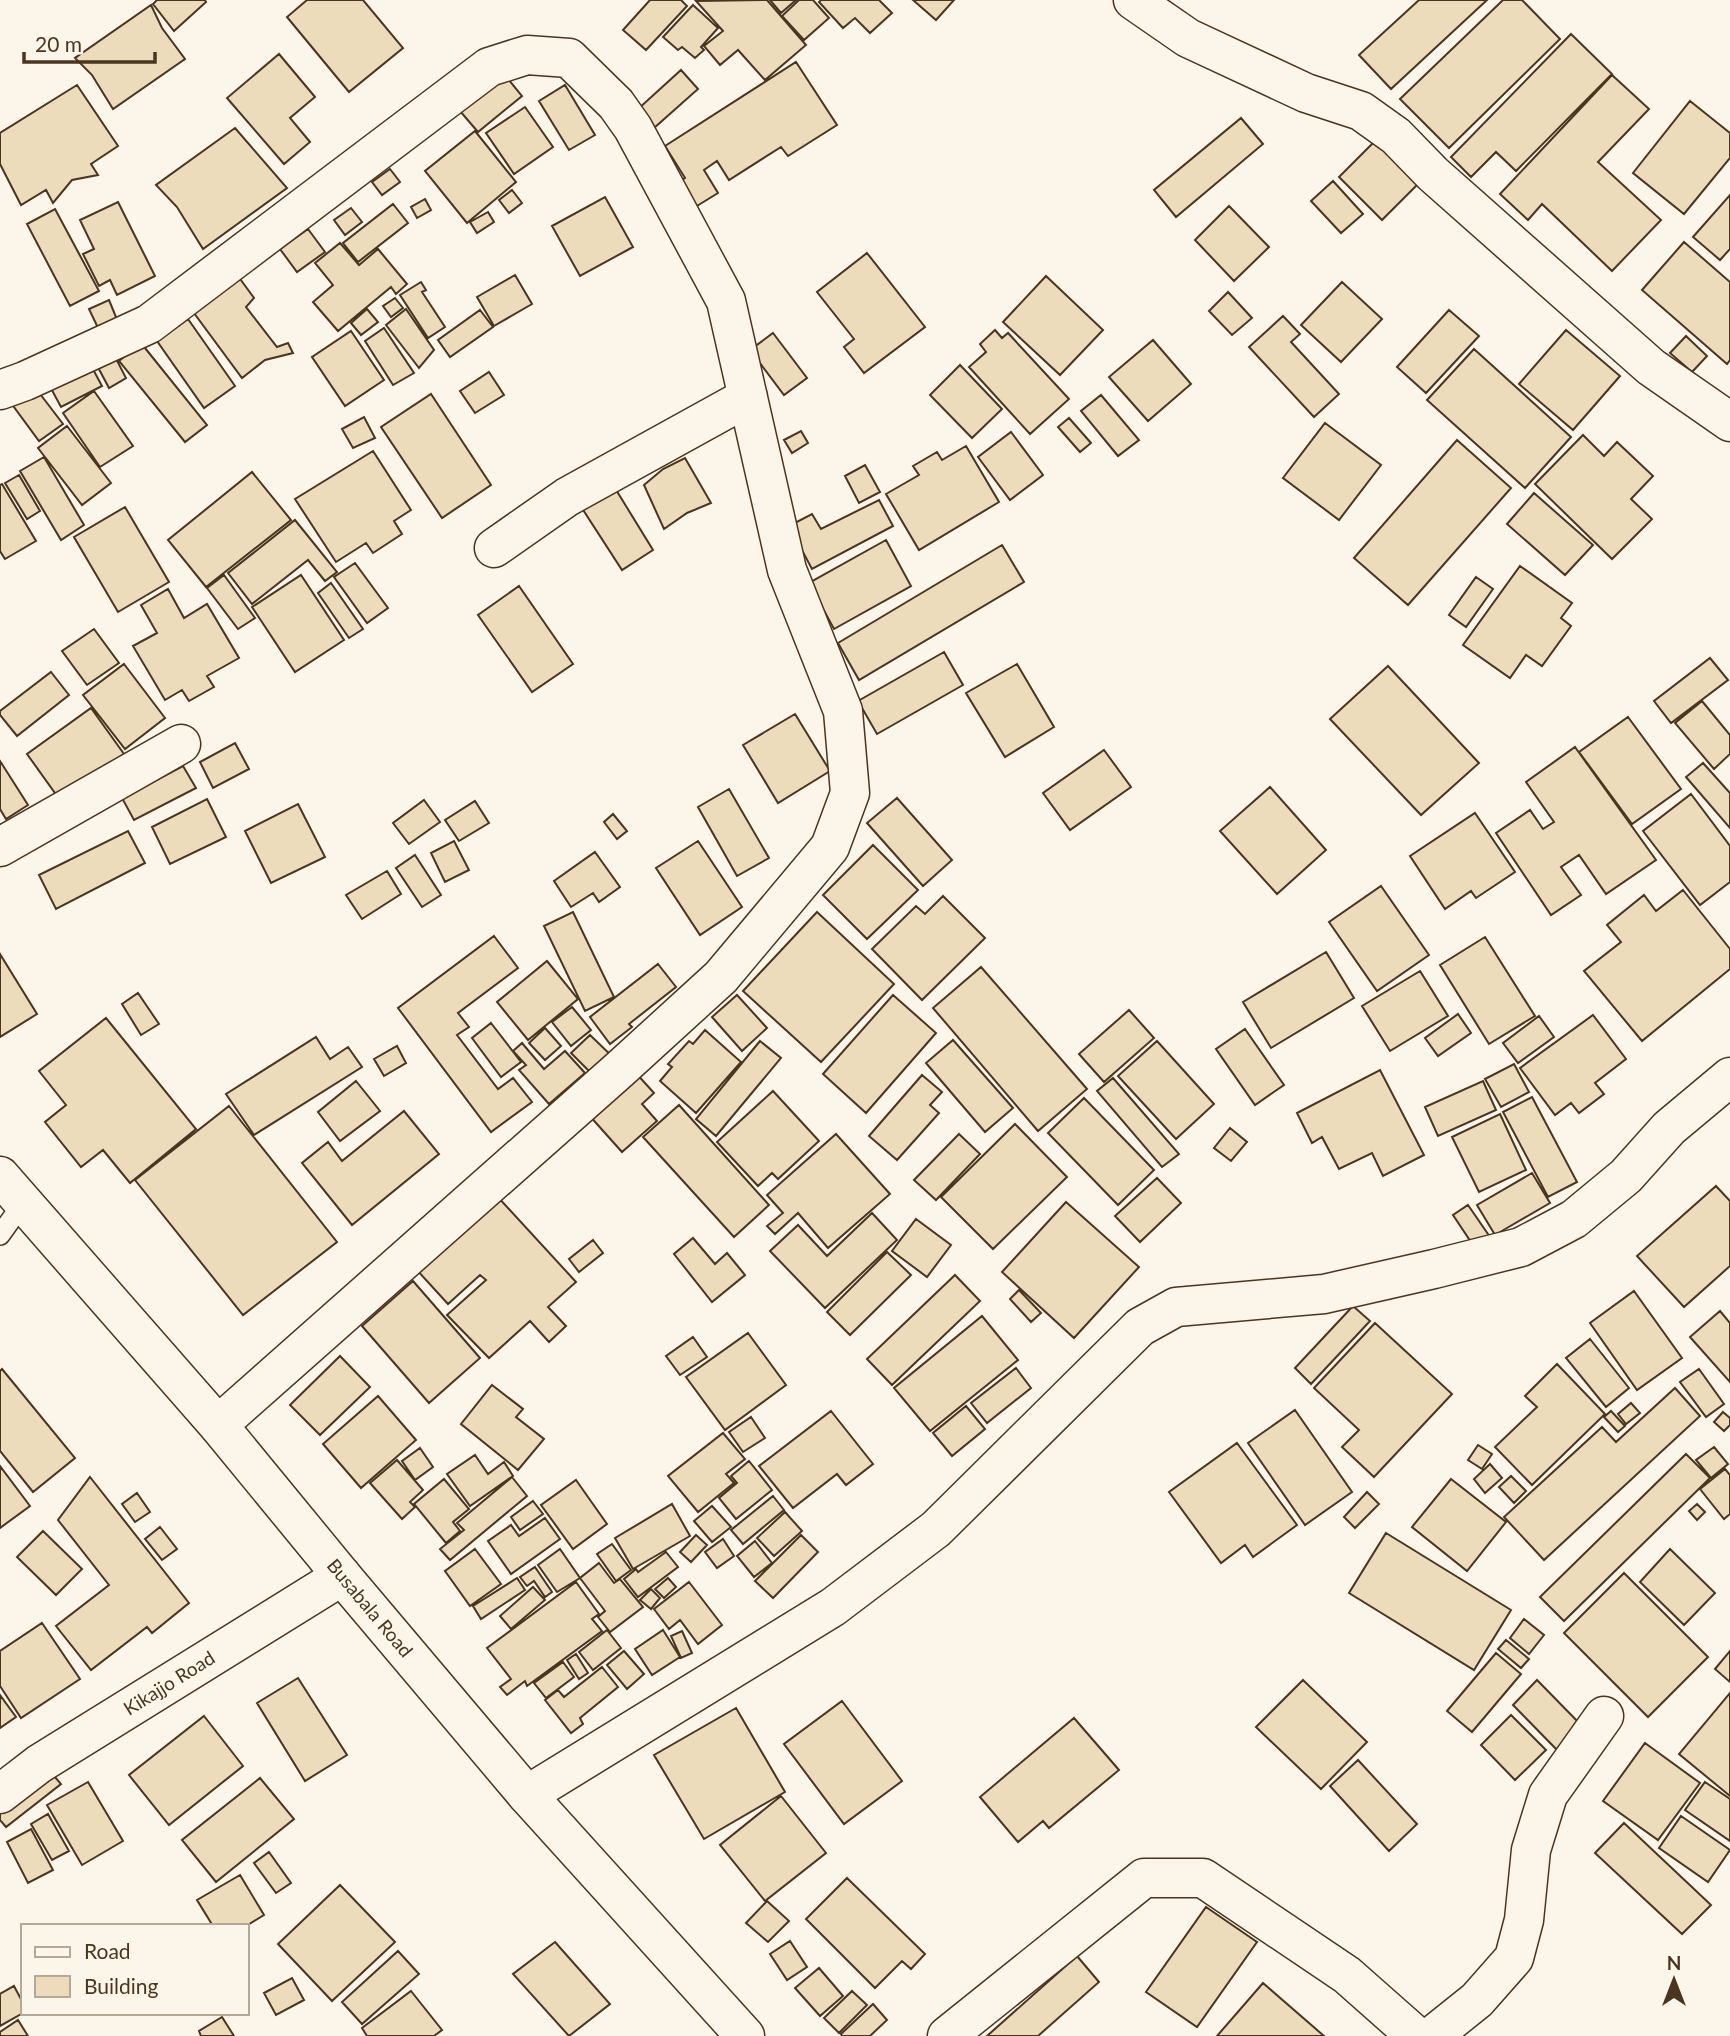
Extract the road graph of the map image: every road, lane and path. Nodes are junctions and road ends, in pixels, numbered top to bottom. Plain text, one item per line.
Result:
1 (1133, 0) edge
2 (0, 390) edge
3 (748, 397) junction
4 (1730, 422) edge
5 (494, 548) dead end
6 (181, 744) dead end
7 (0, 847) edge
8 (1730, 1077) edge
9 (12, 1189) edge
10 (0, 1235) edge
11 (218, 1425) junction
12 (342, 1576) junction
13 (1604, 1716) dead end
14 (0, 1794) edge
15 (527, 1795) junction
16 (745, 2036) edge
17 (947, 2036) edge
18 (1416, 2036) edge
19 (1433, 2036) edge

1 - 4 street
2 - 3 street
3 - 5 street
3 - 11 street
6 - 7 street
8 - 15 street
9 - 10 lane
9 - 11 street, Busabala Road
11 - 12 street, Busabala Road
12 - 14 street, Kikajjo Road
12 - 15 street, Busabala Road
13 - 19 street
15 - 16 street, Busabala Road
17 - 18 street

